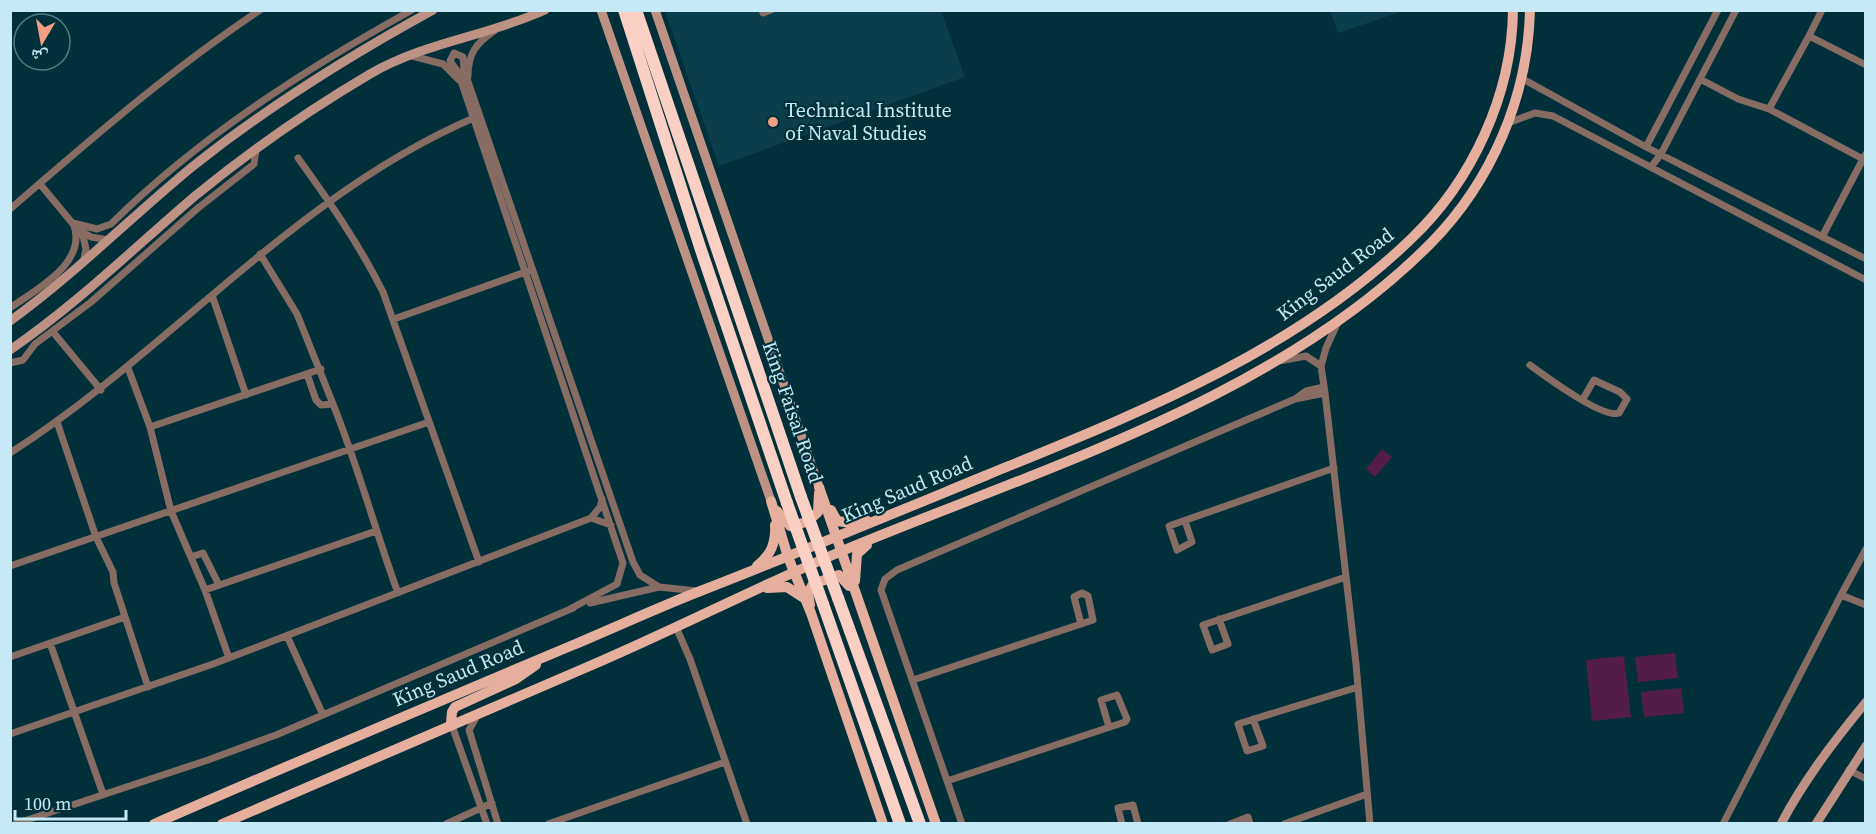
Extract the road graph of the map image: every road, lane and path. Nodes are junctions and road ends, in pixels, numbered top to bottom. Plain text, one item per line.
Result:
1 (260, 10) edge
2 (412, 10) edge
3 (433, 10) edge
4 (545, 10) edge
5 (601, 10) edge
6 (624, 10) edge
7 (636, 10) edge
8 (655, 10) edge
9 (762, 10) edge
10 (771, 10) edge
11 (1513, 10) edge
12 (1530, 10) edge
13 (1718, 10) edge
14 (1736, 10) edge
15 (1822, 10) edge
16 (421, 14) edge
17 (506, 23) junction
18 (1809, 36) junction
19 (408, 56) junction
20 (1866, 65) edge
21 (468, 77) junction
22 (1523, 79) junction
23 (459, 80) junction
24 (1700, 80) junction
25 (1769, 109) junction
26 (481, 115) junction
27 (472, 119) junction
28 (1508, 123) junction
29 (1646, 147) junction
30 (256, 150) junction
31 (1661, 154) junction
32 (298, 158) dead end
33 (1865, 158) edge
34 (1651, 167) junction
35 (40, 184) junction
36 (330, 202) junction
37 (10, 209) edge
38 (75, 225) junction
39 (1822, 237) junction
40 (109, 240) junction
41 (260, 254) junction
42 (1866, 259) edge
43 (83, 263) junction
44 (533, 269) junction
45 (525, 273) junction
46 (1866, 280) edge
47 (212, 295) junction
48 (10, 308) edge
49 (1340, 317) junction
50 (394, 319) junction
51 (10, 321) edge
52 (40, 328) junction
53 (53, 332) junction
54 (33, 346) junction
55 (10, 350) edge
56 (1276, 362) junction
57 (10, 363) edge
58 (1530, 365) dead end
59 (1322, 366) junction
60 (128, 368) junction
61 (321, 369) junction
62 (307, 374) junction
63 (101, 390) junction
64 (1325, 390) junction
65 (246, 395) junction
66 (1583, 399) junction
67 (333, 404) junction
68 (57, 422) junction
69 (429, 422) junction
70 (150, 427) junction
71 (351, 449) junction
72 (10, 453) edge
73 (1334, 468) junction
74 (819, 487) junction
75 (602, 498) junction
76 (771, 501) junction
77 (171, 511) junction
78 (890, 515) junction
79 (591, 518) junction
80 (1185, 520) dead end
81 (611, 525) junction
82 (376, 531) junction
83 (893, 531) junction
84 (96, 537) junction
85 (837, 537) junction
86 (1866, 549) edge
87 (841, 552) junction
88 (191, 557) junction
89 (788, 557) junction
90 (479, 562) junction
91 (10, 566) edge
92 (750, 572) junction
93 (793, 573) junction
94 (1346, 577) junction
95 (219, 585) junction
96 (659, 588) junction
97 (205, 590) junction
98 (755, 590) junction
99 (699, 591) junction
100 (398, 593) junction
101 (1841, 595) junction
102 (804, 598) junction
103 (858, 602) junction
104 (1866, 605) edge
105 (570, 609) junction
106 (811, 613) junction
107 (125, 617) junction
108 (1220, 619) junction
109 (1081, 624) dead end
110 (676, 627) junction
111 (287, 636) junction
112 (50, 643) junction
113 (570, 646) junction
114 (10, 657) edge
115 (229, 658) junction
116 (913, 680) junction
117 (148, 687) junction
118 (1358, 687) junction
119 (1866, 702) edge
120 (483, 709) junction
121 (74, 712) junction
122 (322, 715) junction
123 (1253, 719) junction
124 (451, 723) junction
125 (1109, 728) junction
126 (10, 734) edge
127 (1866, 747) edge
128 (725, 762) junction
129 (1849, 770) junction
130 (1866, 779) edge
131 (947, 781) junction
132 (103, 794) junction
133 (1367, 794) junction
134 (492, 803) junction
135 (482, 809) junction
136 (568, 820) edge
137 (15, 824) edge
138 (154, 824) edge
139 (222, 824) edge
140 (446, 824) edge
141 (487, 824) edge
142 (498, 824) edge
143 (548, 824) edge
144 (747, 824) edge
145 (883, 824) edge
146 (900, 824) edge
147 (920, 824) edge
148 (936, 824) edge
149 (963, 824) edge
150 (1122, 824) edge
151 (1138, 824) edge
152 (1230, 824) edge
153 (1250, 824) edge
154 (1284, 824) edge
155 (1370, 824) edge
156 (1723, 824) edge
157 (1781, 824) edge
158 (1816, 824) edge

1 - 35 street
2 - 38 street
3 - 16 main road
4 - 17 main road
5 - 76 main road
6 - 146 highway, King Faisal Road, bridge
7 - 147 highway, King Faisal Road, bridge
8 - 74 main road
9 - 10 street
11 - 78 main road, King Saud Road
12 - 22 main road, King Saud Road
13 - 29 street
14 - 24 street
15 - 18 street
16 - 40 main road
17 - 19 main road
17 - 21 street
18 - 20 street
18 - 25 street
19 - 23 street
19 - 30 main road
21 - 23 street
21 - 23 street
21 - 26 street
22 - 28 main road, King Saud Road
22 - 29 street
23 - 27 street
24 - 25 street
24 - 31 street
25 - 33 street
26 - 27 street
26 - 44 street
27 - 36 street
27 - 45 street
28 - 34 street
28 - 49 main road, King Saud Road
29 - 31 street
30 - 52 main road
30 - 53 street
31 - 34 street
31 - 39 street
32 - 36 street
33 - 39 street
34 - 46 street
35 - 37 street
35 - 38 street
36 - 41 street
36 - 50 street
38 - 40 street
38 - 43 street
38 - 48 street
39 - 42 street
40 - 43 main road
41 - 47 street
41 - 61 street
43 - 51 main road
44 - 45 street
44 - 96 street
45 - 50 street
45 - 75 street
47 - 60 street
47 - 65 street
49 - 56 main road, King Saud Road
49 - 59 street
50 - 69 street
52 - 54 street
52 - 55 main road
53 - 54 street
53 - 63 street
54 - 57 street
56 - 59 street
56 - 83 main road, King Saud Road
58 - 66 street
59 - 64 street
60 - 63 street
60 - 70 street
61 - 62 street
61 - 67 street
62 - 65 street
62 - 67 street
63 - 68 street
64 - 73 street
64 - 116 street
65 - 70 street
66 - 66 street
67 - 71 street
68 - 72 street
68 - 84 street
69 - 71 street
69 - 90 street
70 - 77 street
71 - 77 street
71 - 82 street
73 - 80 street
73 - 94 street
74 - 76 main road
74 - 78 main road
74 - 85 main road
75 - 79 street
75 - 81 street
76 - 89 main road
76 - 92 main road
77 - 84 street
77 - 88 street
78 - 85 main road, King Saud Road
79 - 81 street
79 - 90 street
81 - 105 street
82 - 95 street
82 - 100 street
83 - 87 main road, King Saud Road
83 - 103 main road
84 - 91 street
84 - 107 street
85 - 87 main road
85 - 89 main road, King Saud Road
86 - 101 street
87 - 93 main road, King Saud Road
87 - 103 main road
88 - 95 street
88 - 97 street
89 - 92 main road, King Saud Road
89 - 93 main road
90 - 100 street
92 - 99 main road, King Saud Road
93 - 98 main road, King Saud Road
93 - 102 main road
94 - 108 street
94 - 118 street
95 - 97 street
96 - 99 street
96 - 105 street
97 - 115 street
98 - 102 main road
98 - 110 main road, King Saud Road
99 - 113 main road, King Saud Road
100 - 111 street
101 - 104 street
101 - 156 street
102 - 106 main road
103 - 106 main road
103 - 148 main road
105 - 122 street
106 - 145 main road
107 - 112 street
107 - 117 street
108 - 108 street
109 - 116 street
110 - 120 main road, King Saud Road
110 - 128 street
111 - 115 street
111 - 122 street
112 - 114 street
112 - 121 street
113 - 124 main road
113 - 138 main road, King Saud Road
115 - 117 street
116 - 131 street
117 - 121 street
118 - 123 street
118 - 133 street
119 - 157 main road
120 - 124 main road, King Saud Road
120 - 134 street
121 - 126 street
121 - 132 street
122 - 132 street
123 - 123 street
124 - 135 street
124 - 139 main road, King Saud Road
125 - 125 street
125 - 131 street
127 - 129 main road
128 - 136 street
128 - 144 street
129 - 130 street
129 - 158 main road
131 - 149 street
132 - 137 street
133 - 154 street
133 - 155 street
134 - 135 street
134 - 142 street
135 - 140 street
135 - 141 street
136 - 143 street
150 - 151 street
152 - 153 street

